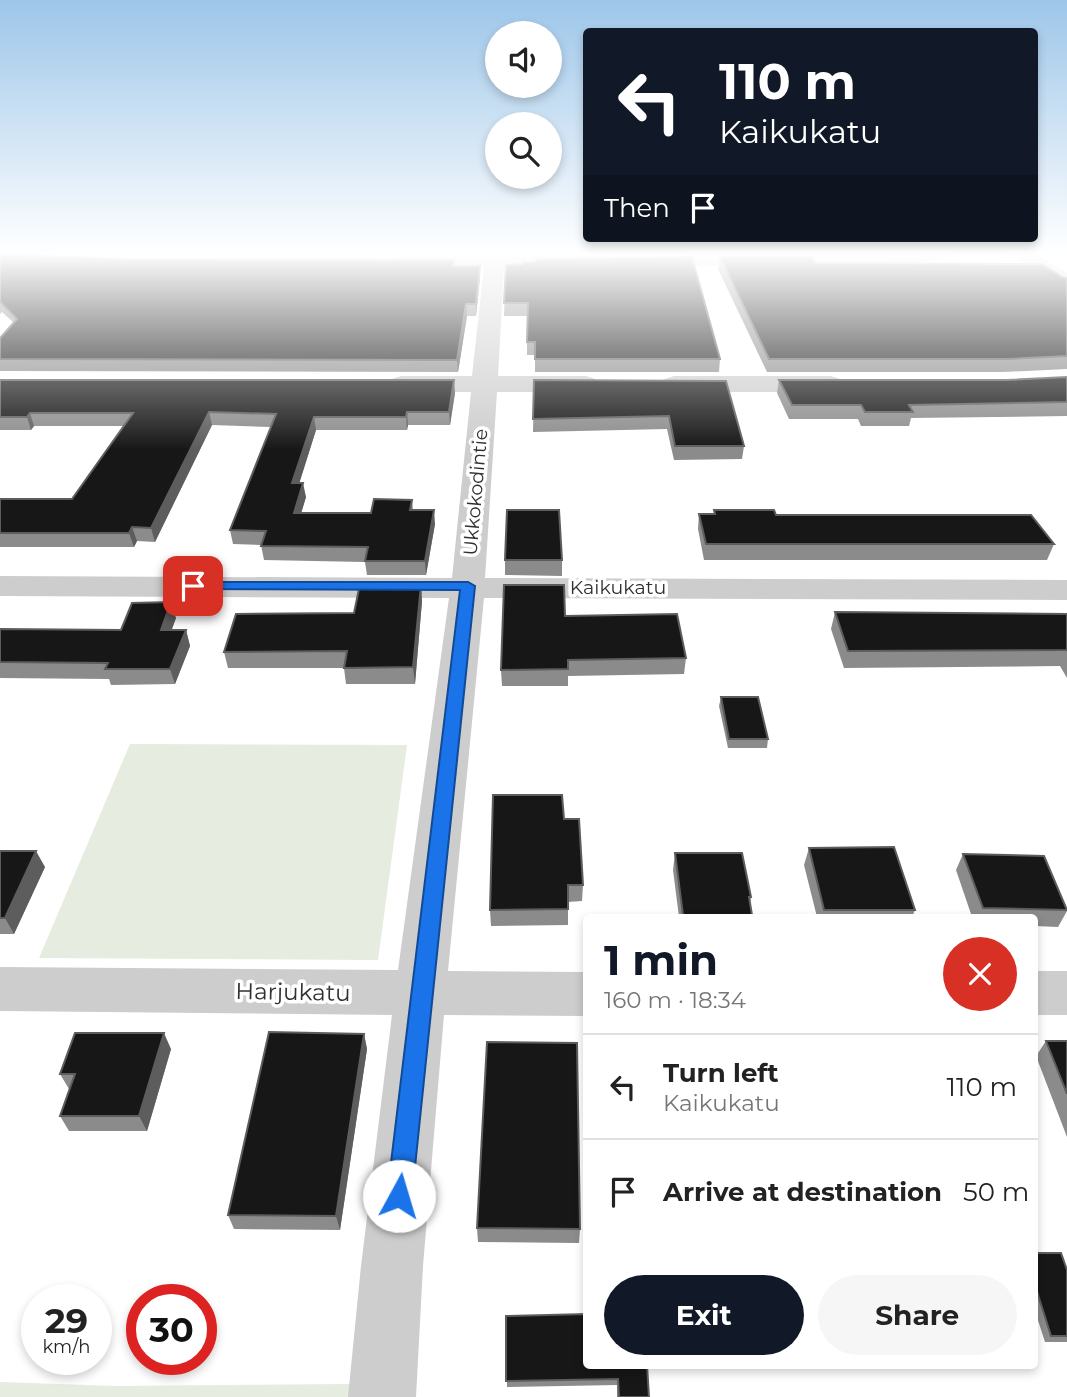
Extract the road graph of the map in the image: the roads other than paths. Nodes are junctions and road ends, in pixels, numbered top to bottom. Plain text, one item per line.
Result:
1 (490, 319) edge
2 (374, 384) edge
3 (484, 384) junction
4 (607, 384) edge
5 (646, 384) edge
6 (859, 384) edge
7 (0, 586) edge
8 (468, 586) junction
9 (1067, 590) edge
10 (0, 989) edge
11 (583, 993) edge
12 (1038, 993) edge
13 (1067, 993) edge
14 (420, 994) junction
15 (382, 1397) edge

1 - 3 street, Ukkokodintie
2 - 3 street
3 - 4 street
3 - 8 street, Ukkokodintie
5 - 6 street
7 - 8 street, Kaikukatu
8 - 9 street, Kaikukatu
8 - 14 street, Ukkokodintie
10 - 14 street, Harjukatu
11 - 14 street, Harjukatu
12 - 13 street
14 - 15 street, Ukkokodintie

